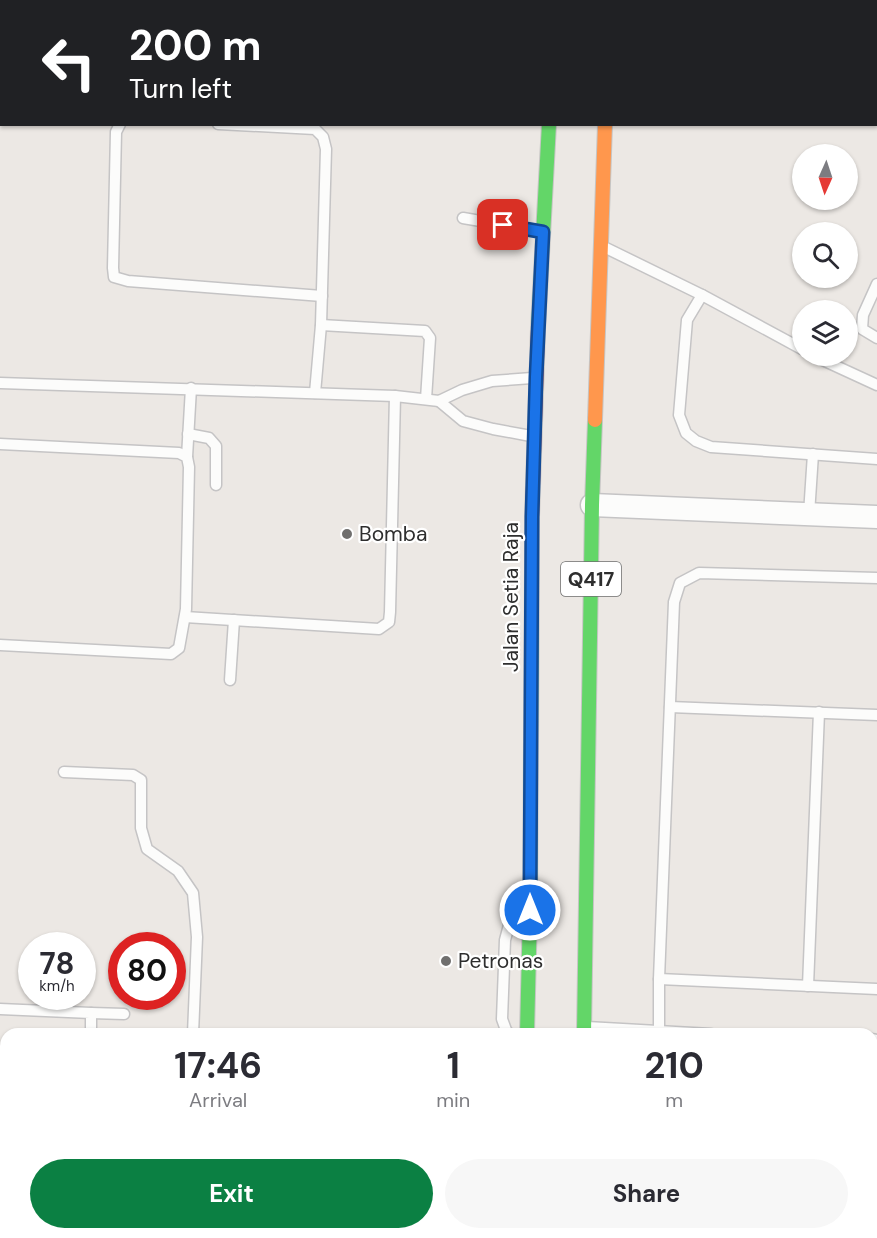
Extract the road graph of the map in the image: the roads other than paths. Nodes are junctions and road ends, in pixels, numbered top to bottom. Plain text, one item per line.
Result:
1 (119, 126) edge
2 (257, 126) edge
3 (549, 126) edge
4 (605, 126) edge
5 (463, 218) dead end
6 (543, 232) junction
7 (600, 245) junction
8 (877, 284) edge
9 (702, 295) junction
10 (322, 296) junction
11 (321, 326) junction
12 (877, 339) edge
13 (792, 344) edge
14 (836, 366) edge
15 (536, 377) junction
16 (0, 382) edge
17 (877, 385) edge
18 (191, 388) junction
19 (315, 393) junction
20 (395, 396) junction
21 (426, 399) junction
22 (439, 400) junction
23 (188, 434) junction
24 (534, 436) junction
25 (0, 444) edge
26 (813, 454) junction
27 (187, 457) junction
28 (877, 459) edge
29 (216, 485) dead end
30 (592, 505) junction
31 (809, 514) junction
32 (877, 517) edge
33 (877, 578) edge
34 (185, 617) junction
35 (234, 620) junction
36 (0, 645) edge
37 (230, 680) dead end
38 (670, 707) junction
39 (819, 712) junction
40 (877, 715) edge
41 (64, 772) dead end
42 (530, 910) junction
43 (659, 979) junction
44 (808, 986) junction
45 (877, 989) edge
46 (0, 1010) edge
47 (91, 1013) junction
48 (124, 1014) dead end
49 (91, 1028) edge
50 (193, 1028) edge
51 (505, 1028) edge
52 (527, 1028) edge
53 (584, 1028) edge
54 (659, 1028) edge

1 - 10 lane
2 - 10 lane
3 - 6 highway, Jalan Setia Raja / Q417
4 - 7 highway, Q417
5 - 6 lane
6 - 15 highway, Jalan Setia Raja / Q417
7 - 9 lane
7 - 30 highway, Q417
8 - 12 lane
9 - 13 lane
9 - 26 lane
10 - 11 lane
11 - 19 lane
11 - 21 lane
14 - 17 lane
15 - 22 lane
15 - 24 highway, Jalan Setia Raja / Q417
16 - 18 lane
18 - 19 lane
18 - 23 lane
19 - 20 lane
20 - 21 lane
20 - 35 lane
21 - 22 lane
22 - 24 lane
23 - 27 lane
23 - 29 lane
24 - 42 highway, Jalan Setia Raja / Q417
25 - 27 lane
26 - 28 lane
26 - 31 lane
27 - 34 lane
30 - 31 street
30 - 53 highway, Q417
31 - 32 street
33 - 38 lane
34 - 35 lane
34 - 36 lane
35 - 37 lane
38 - 39 lane
38 - 43 lane
39 - 40 lane
39 - 44 lane
41 - 50 lane
42 - 51 lane
42 - 52 highway, Jalan Setia Raja / Q417
43 - 44 lane
43 - 54 lane
44 - 45 lane
46 - 47 lane
47 - 48 lane
47 - 49 lane

